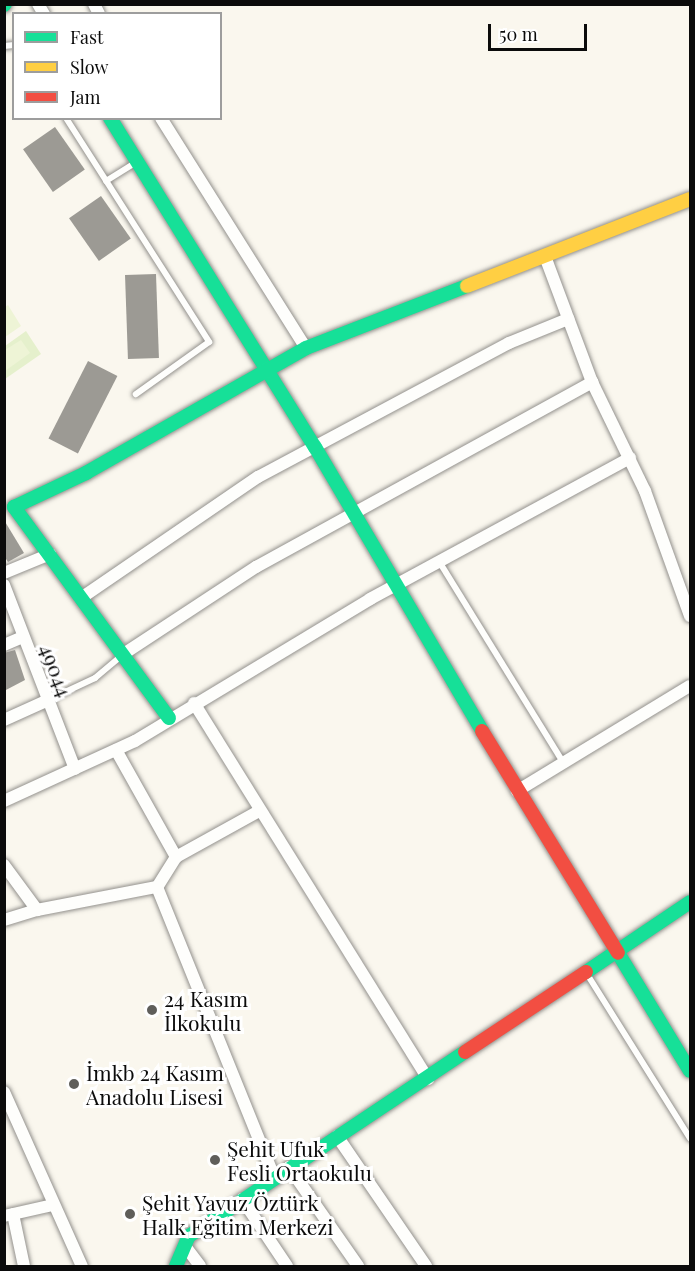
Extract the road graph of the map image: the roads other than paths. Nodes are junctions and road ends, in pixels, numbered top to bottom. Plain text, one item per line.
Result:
1 (67, 120) edge
2 (111, 120) edge
3 (162, 120) edge
4 (137, 162) junction
5 (106, 181) junction
6 (690, 200) edge
7 (546, 259) junction
8 (568, 319) junction
9 (306, 348) junction
10 (267, 368) junction
11 (592, 382) junction
12 (136, 394) dead end
13 (315, 447) junction
14 (630, 458) junction
15 (353, 512) junction
16 (50, 555) junction
17 (440, 563) junction
18 (4, 573) edge
19 (4, 585) edge
20 (395, 588) junction
21 (84, 597) junction
22 (690, 616) edge
23 (23, 637) junction
24 (4, 645) edge
25 (125, 653) junction
26 (690, 686) edge
27 (48, 700) junction
28 (194, 703) junction
29 (169, 718) junction
30 (4, 720) edge
31 (116, 750) junction
32 (563, 762) junction
33 (75, 769) junction
34 (517, 790) junction
35 (4, 801) edge
36 (259, 811) junction
37 (176, 857) junction
38 (4, 865) edge
39 (157, 887) junction
40 (690, 902) edge
41 (37, 910) junction
42 (4, 920) edge
43 (617, 948) junction
44 (585, 971) junction
45 (690, 1071) edge
46 (428, 1078) junction
47 (4, 1092) edge
48 (337, 1137) junction
49 (690, 1138) edge
50 (289, 1167) junction
51 (274, 1177) junction
52 (242, 1199) junction
53 (53, 1205) junction
54 (9, 1215) edge
55 (185, 1246) junction
56 (24, 1266) edge
57 (82, 1266) edge
58 (176, 1266) edge
59 (200, 1266) edge
60 (287, 1266) edge
61 (358, 1266) edge
62 (426, 1266) edge

1 - 5 lane
2 - 4 street
3 - 9 street
4 - 5 lane
4 - 10 street
5 - 12 lane
6 - 7 street
7 - 8 street
7 - 9 street
8 - 11 street
8 - 13 street
9 - 10 street
10 - 13 street
10 - 16 street
11 - 14 street
11 - 15 street
13 - 15 street
13 - 21 street
14 - 17 street
14 - 22 street
15 - 20 street
15 - 25 street
16 - 18 street
16 - 21 street
17 - 20 street
17 - 32 lane
19 - 23 street, 49044
20 - 28 street
20 - 34 street
21 - 25 street
23 - 24 street
23 - 27 street, 49044
25 - 27 lane
25 - 29 street
26 - 32 street
27 - 30 street
27 - 33 street, 49044
28 - 29 street
28 - 36 street
29 - 31 street
31 - 33 street
31 - 37 street
32 - 34 street
33 - 35 street
34 - 43 street
36 - 37 street
36 - 46 street
37 - 39 street
38 - 41 street
39 - 41 street
39 - 51 street
40 - 43 street
41 - 42 street
43 - 44 street
43 - 45 street
44 - 46 street
44 - 49 lane
46 - 48 street
47 - 53 street
48 - 50 street
48 - 62 street
50 - 51 street
50 - 61 street
51 - 52 street
52 - 55 street
52 - 60 street
53 - 54 street
53 - 57 street
54 - 56 street
55 - 58 street
55 - 59 street

